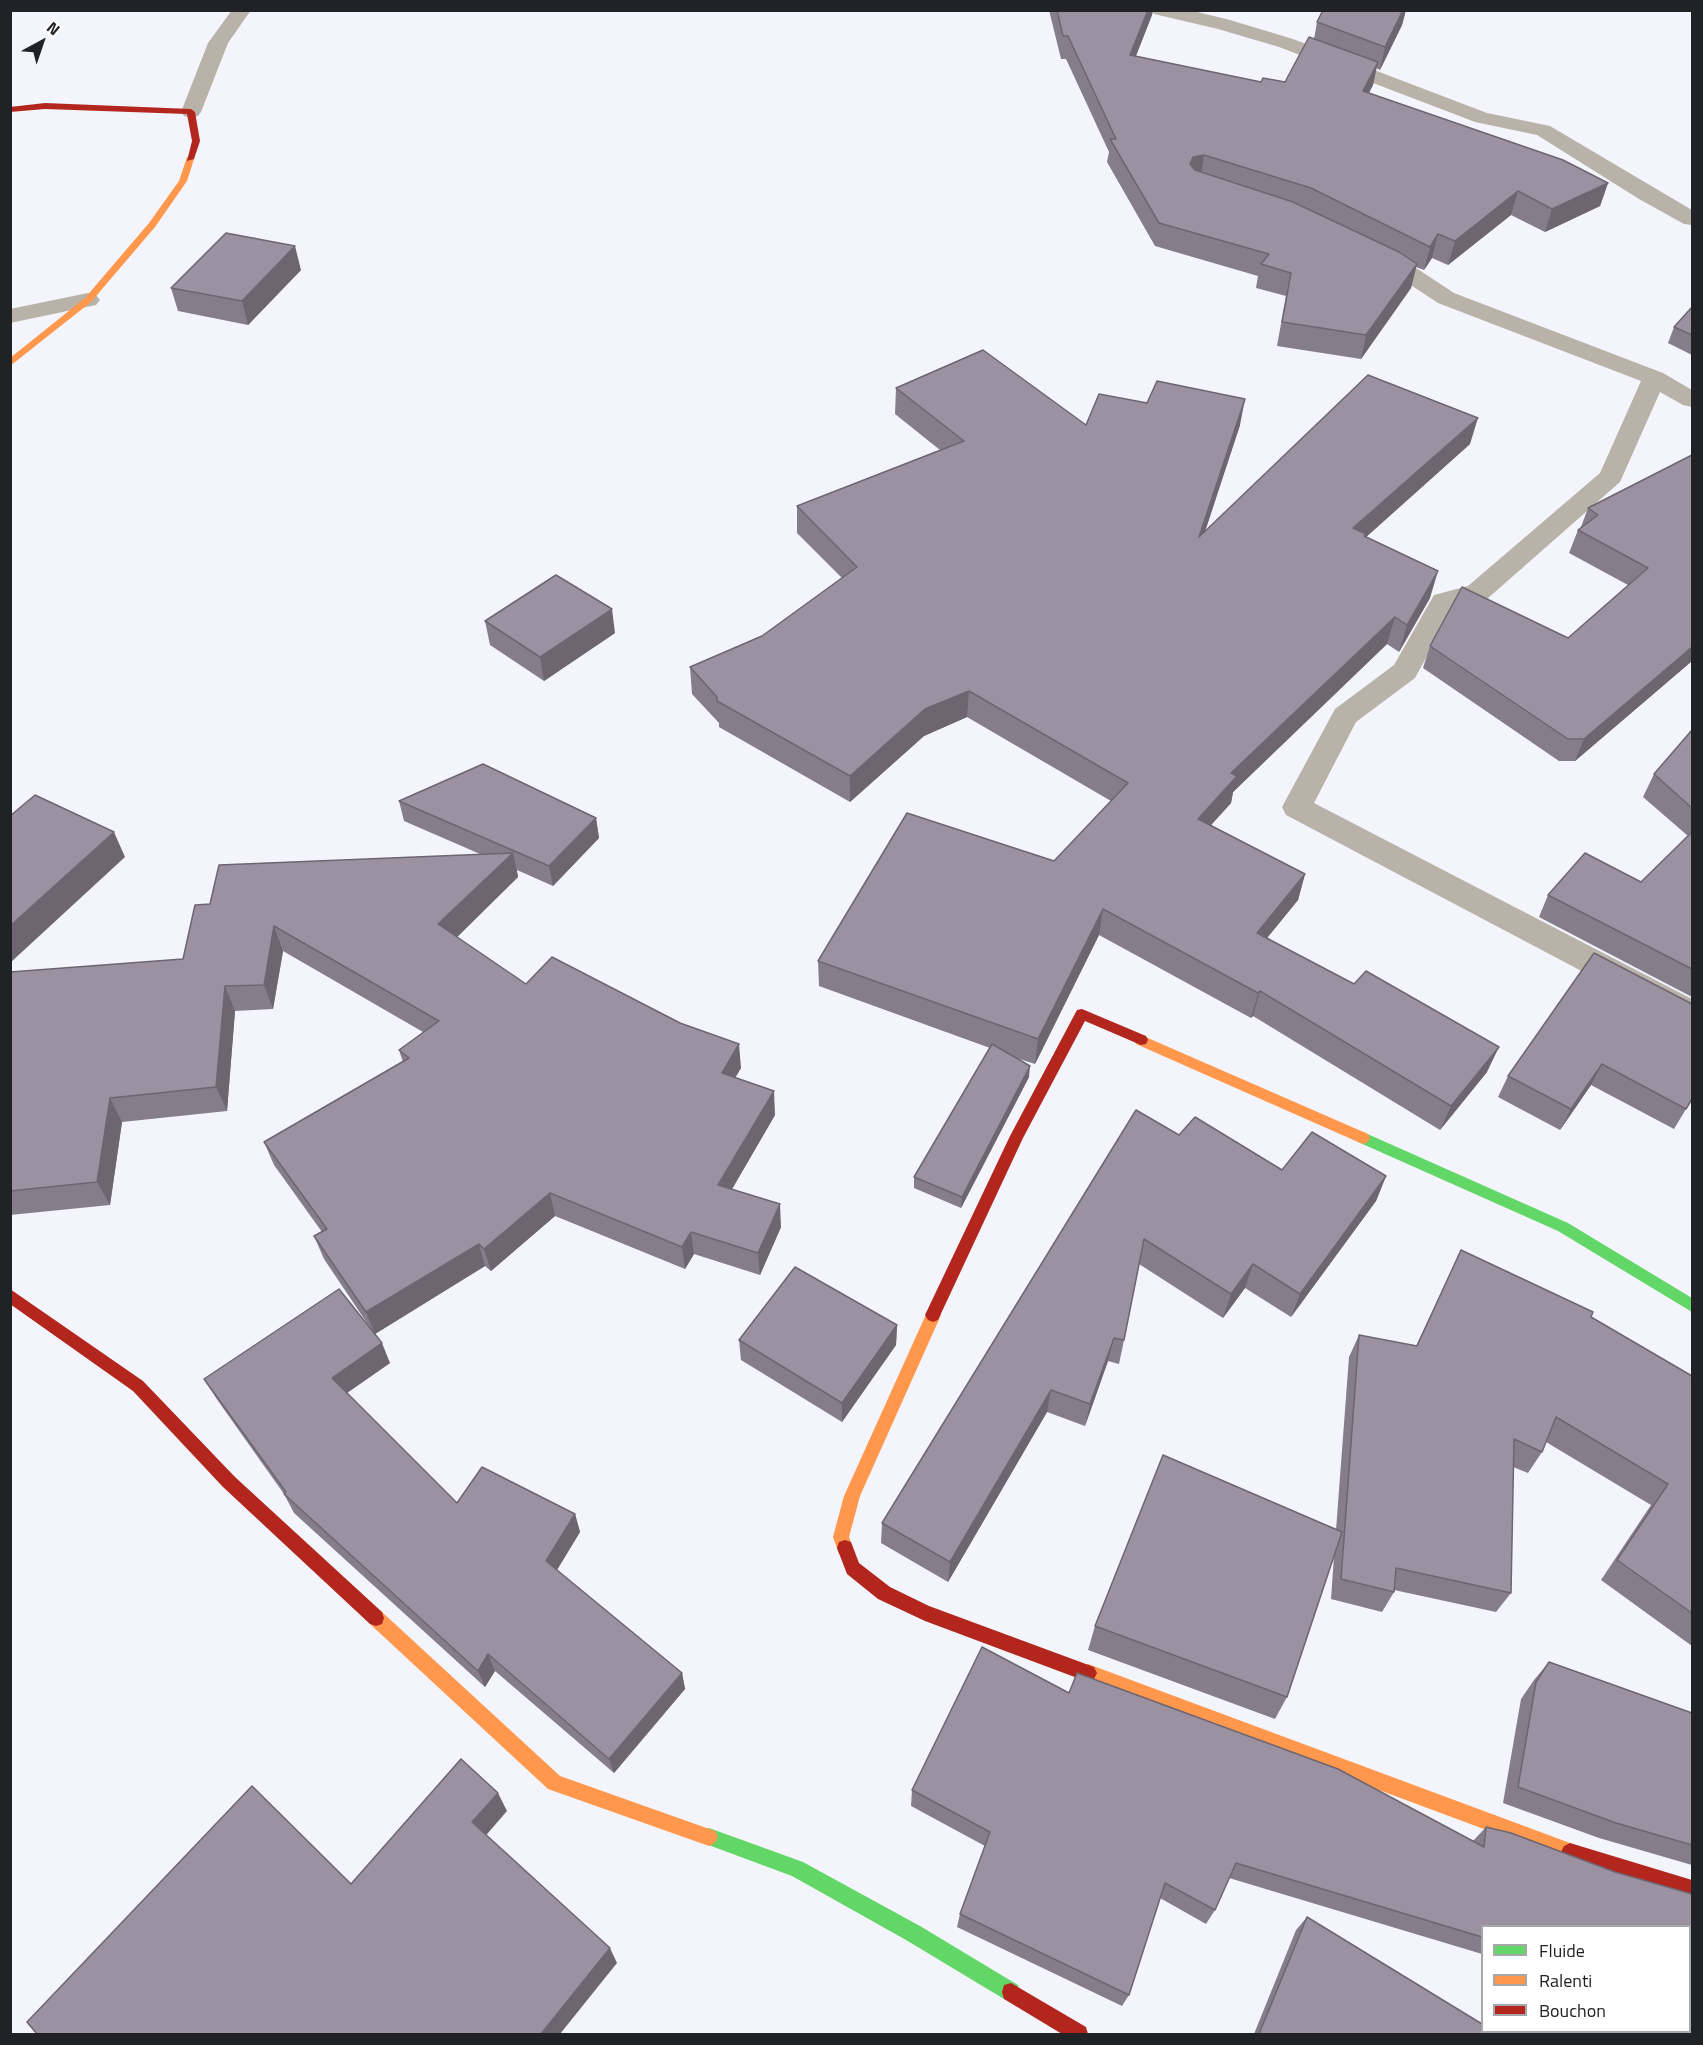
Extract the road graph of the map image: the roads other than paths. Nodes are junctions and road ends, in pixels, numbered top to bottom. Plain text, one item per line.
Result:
1 (242, 10) edge
2 (1161, 10) edge
3 (10, 110) edge
4 (191, 112) junction
5 (1692, 219) edge
6 (1360, 248) edge
7 (88, 300) junction
8 (10, 316) edge
9 (10, 363) edge
10 (1654, 378) junction
11 (1692, 400) edge
12 (1692, 1014) edge
13 (10, 1295) edge
14 (1692, 1306) edge
15 (1692, 1889) edge
16 (1079, 2034) edge

1 - 4 street
2 - 5 street
3 - 4 street
4 - 7 street
6 - 10 street
7 - 8 street
7 - 9 street
10 - 11 street
10 - 12 street
13 - 16 street
14 - 15 street

